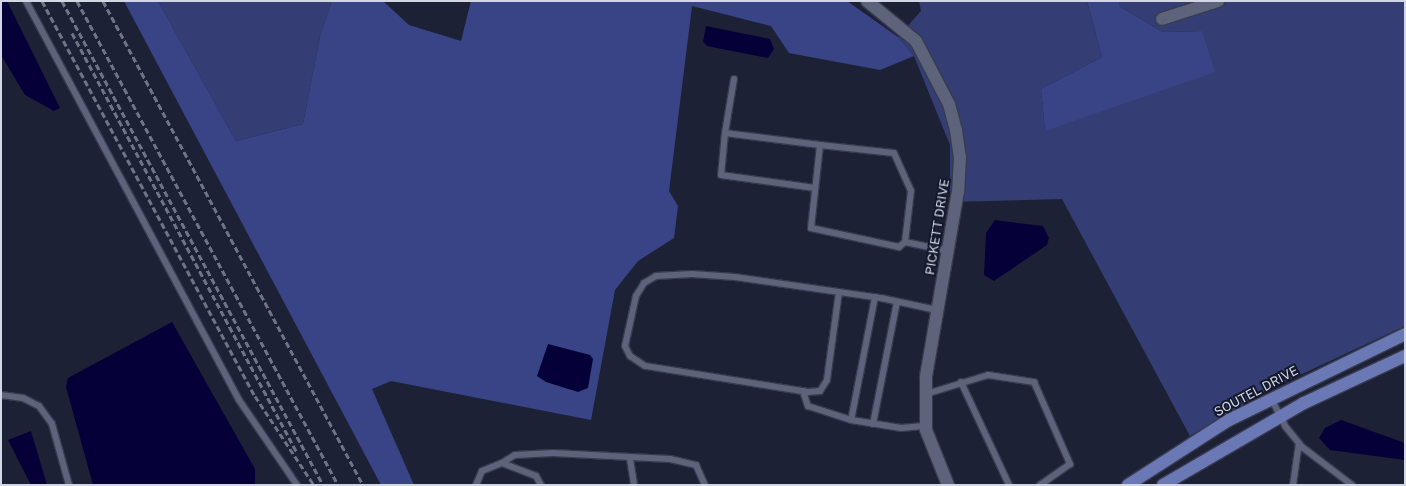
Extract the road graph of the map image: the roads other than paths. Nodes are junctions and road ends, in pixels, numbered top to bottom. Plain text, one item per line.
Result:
1 (26, 1) edge
2 (867, 1) edge
3 (1218, 1) edge
4 (1162, 19) dead end
5 (734, 80) dead end
6 (726, 133) junction
7 (820, 145) junction
8 (815, 188) junction
9 (905, 242) junction
10 (948, 251) junction
11 (839, 292) junction
12 (875, 297) junction
13 (898, 302) junction
14 (937, 310) junction
15 (1405, 334) edge
16 (1405, 356) edge
17 (961, 382) junction
18 (803, 391) junction
19 (926, 394) junction
20 (1, 395) edge
21 (1272, 398) junction
22 (1280, 416) junction
23 (851, 420) junction
24 (873, 424) junction
25 (926, 426) junction
26 (1299, 443) junction
27 (630, 459) junction
28 (502, 463) junction
29 (705, 483) edge
30 (69, 485) edge
31 (297, 485) edge
32 (476, 485) edge
33 (541, 485) edge
34 (634, 485) edge
35 (948, 485) edge
36 (1008, 485) edge
37 (1040, 485) edge
38 (1128, 485) edge
39 (1163, 485) edge
40 (1293, 485) edge
41 (1352, 485) edge

1 - 31 lane
2 - 10 street, PICKETT DRIVE
3 - 4 street
5 - 6 lane
6 - 7 lane
6 - 8 lane
7 - 8 lane
7 - 9 lane
8 - 9 lane
9 - 10 lane
10 - 14 street, PICKETT DRIVE
11 - 12 lane
11 - 18 lane
11 - 18 lane
12 - 13 lane
12 - 23 lane
13 - 14 lane
13 - 24 lane
14 - 19 street, PICKETT DRIVE
15 - 21 main road, SOUTEL DRIVE
16 - 22 main road
17 - 19 lane
17 - 36 lane
17 - 37 lane
18 - 23 lane
19 - 25 street, PICKETT DRIVE
20 - 30 lane
21 - 22 lane
21 - 38 main road, SOUTEL DRIVE
22 - 26 lane
22 - 39 main road
23 - 24 lane
24 - 25 lane
25 - 35 street, PICKETT DRIVE
26 - 40 lane
26 - 41 lane
27 - 28 lane
27 - 29 lane
27 - 34 lane
28 - 32 lane
28 - 33 lane

